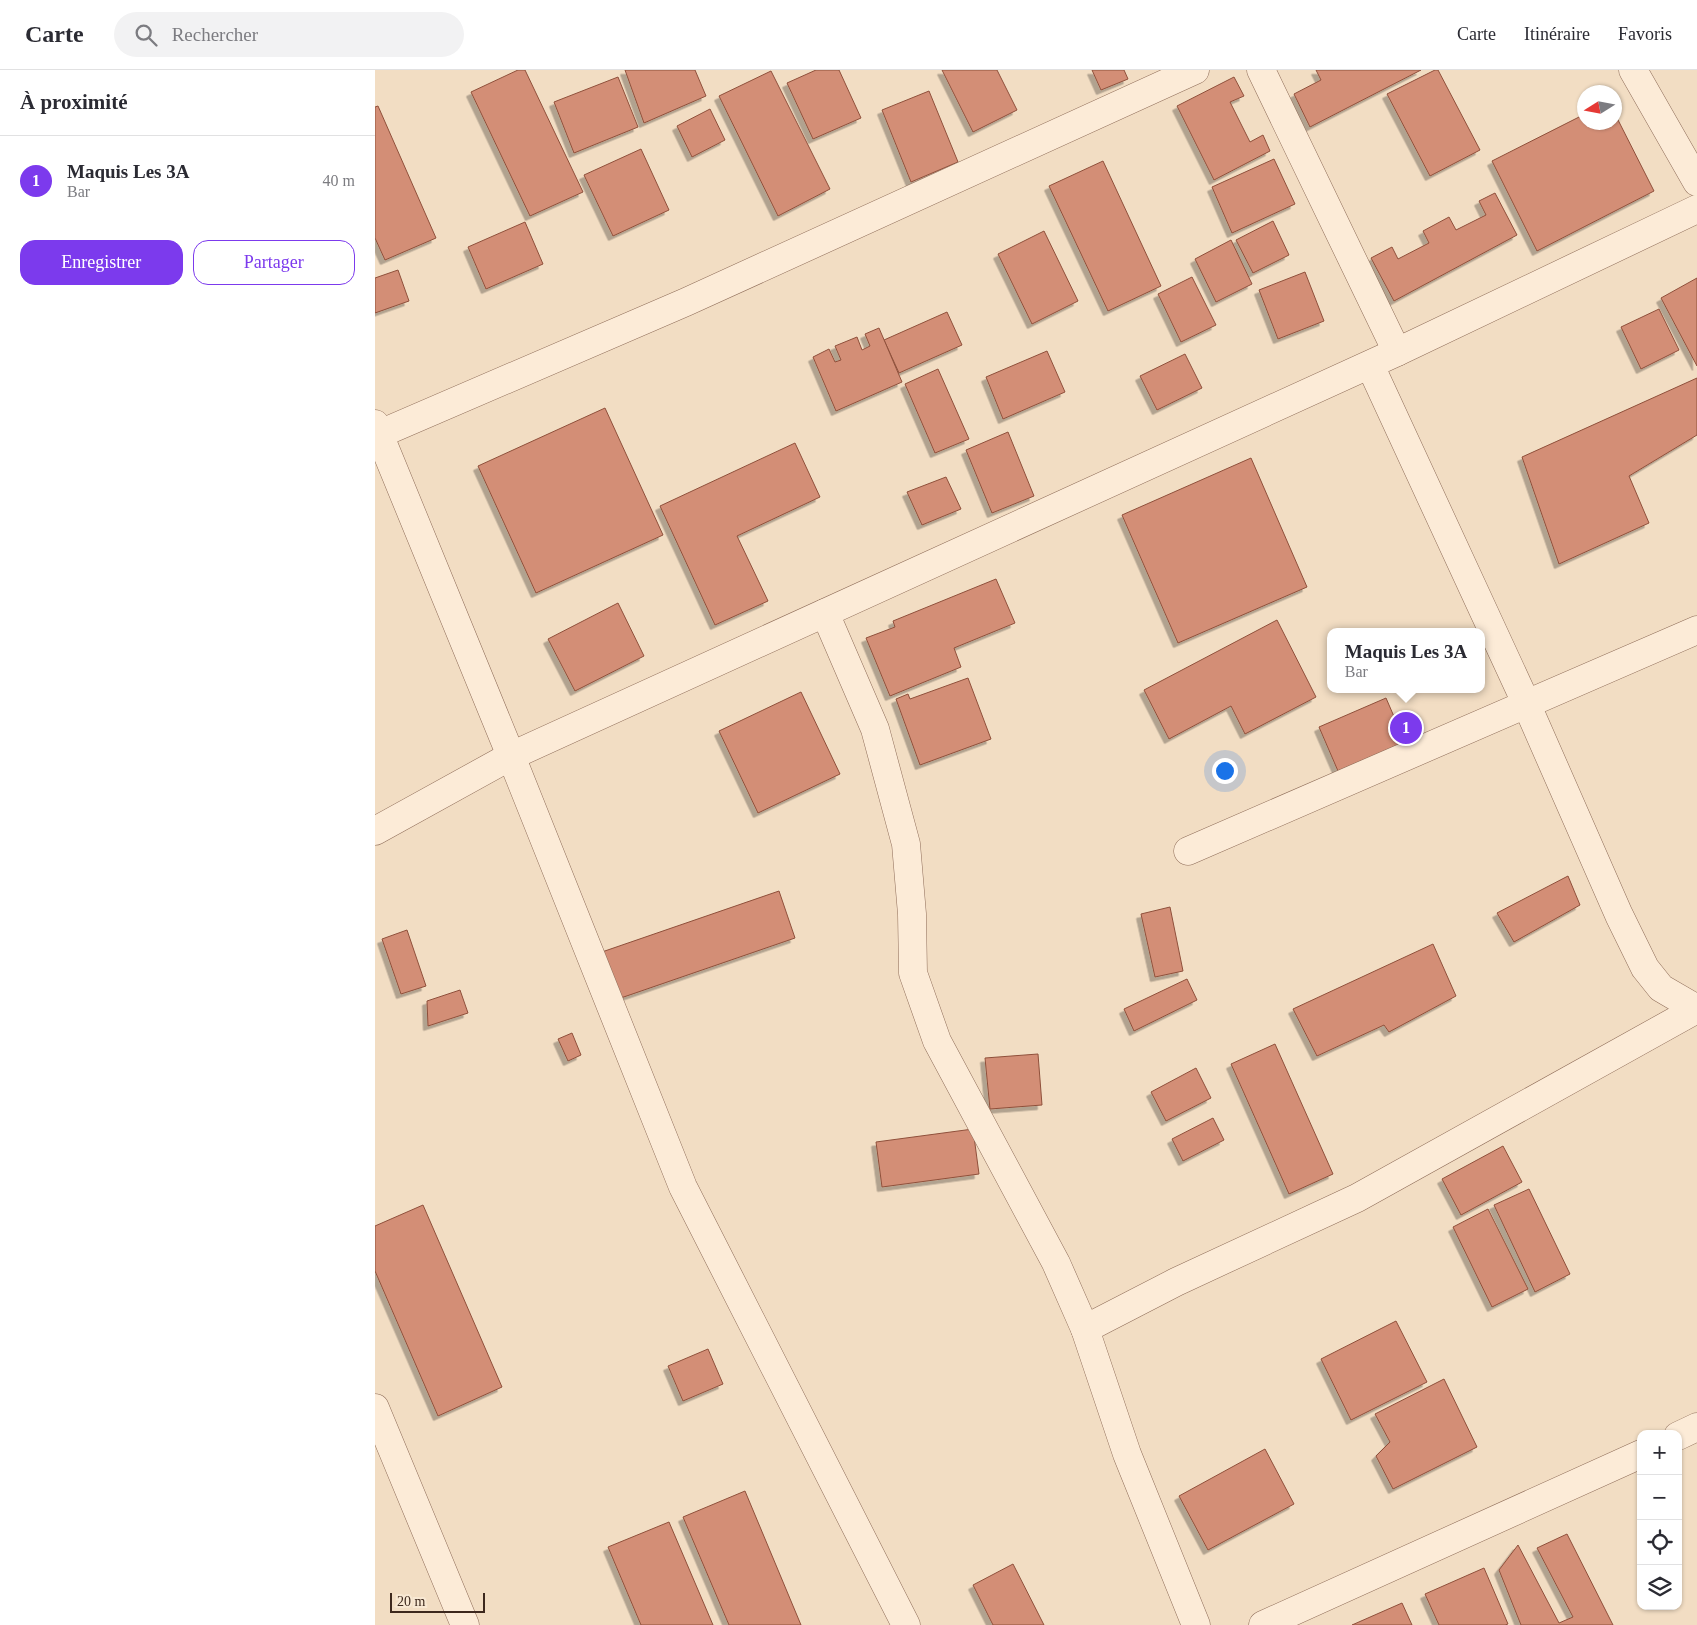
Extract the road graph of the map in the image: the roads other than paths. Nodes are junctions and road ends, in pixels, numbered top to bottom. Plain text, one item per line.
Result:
1 (1195, 70) edge
2 (1261, 70) edge
3 (1633, 70) edge
4 (1697, 182) edge
5 (1697, 209) edge
6 (1397, 352) junction
7 (1370, 365) junction
8 (376, 431) edge
9 (825, 613) junction
10 (1697, 630) edge
11 (1526, 703) junction
12 (511, 756) junction
13 (375, 831) edge
14 (1188, 851) dead end
15 (1697, 1009) edge
16 (1085, 1330) junction
17 (375, 1408) edge
18 (1697, 1427) edge
19 (1682, 1434) edge
20 (1637, 1456) edge
21 (904, 1624) edge
22 (465, 1625) edge
23 (1196, 1625) edge
24 (1263, 1625) edge

1 - 8 street
2 - 6 street
3 - 4 street
5 - 6 street
6 - 7 street
7 - 9 street
7 - 11 street
8 - 12 street
9 - 12 street
9 - 16 street
10 - 11 street
11 - 14 street
11 - 15 street
12 - 13 street
12 - 21 street
15 - 16 street
16 - 23 street
17 - 22 street
18 - 19 street
20 - 24 street

